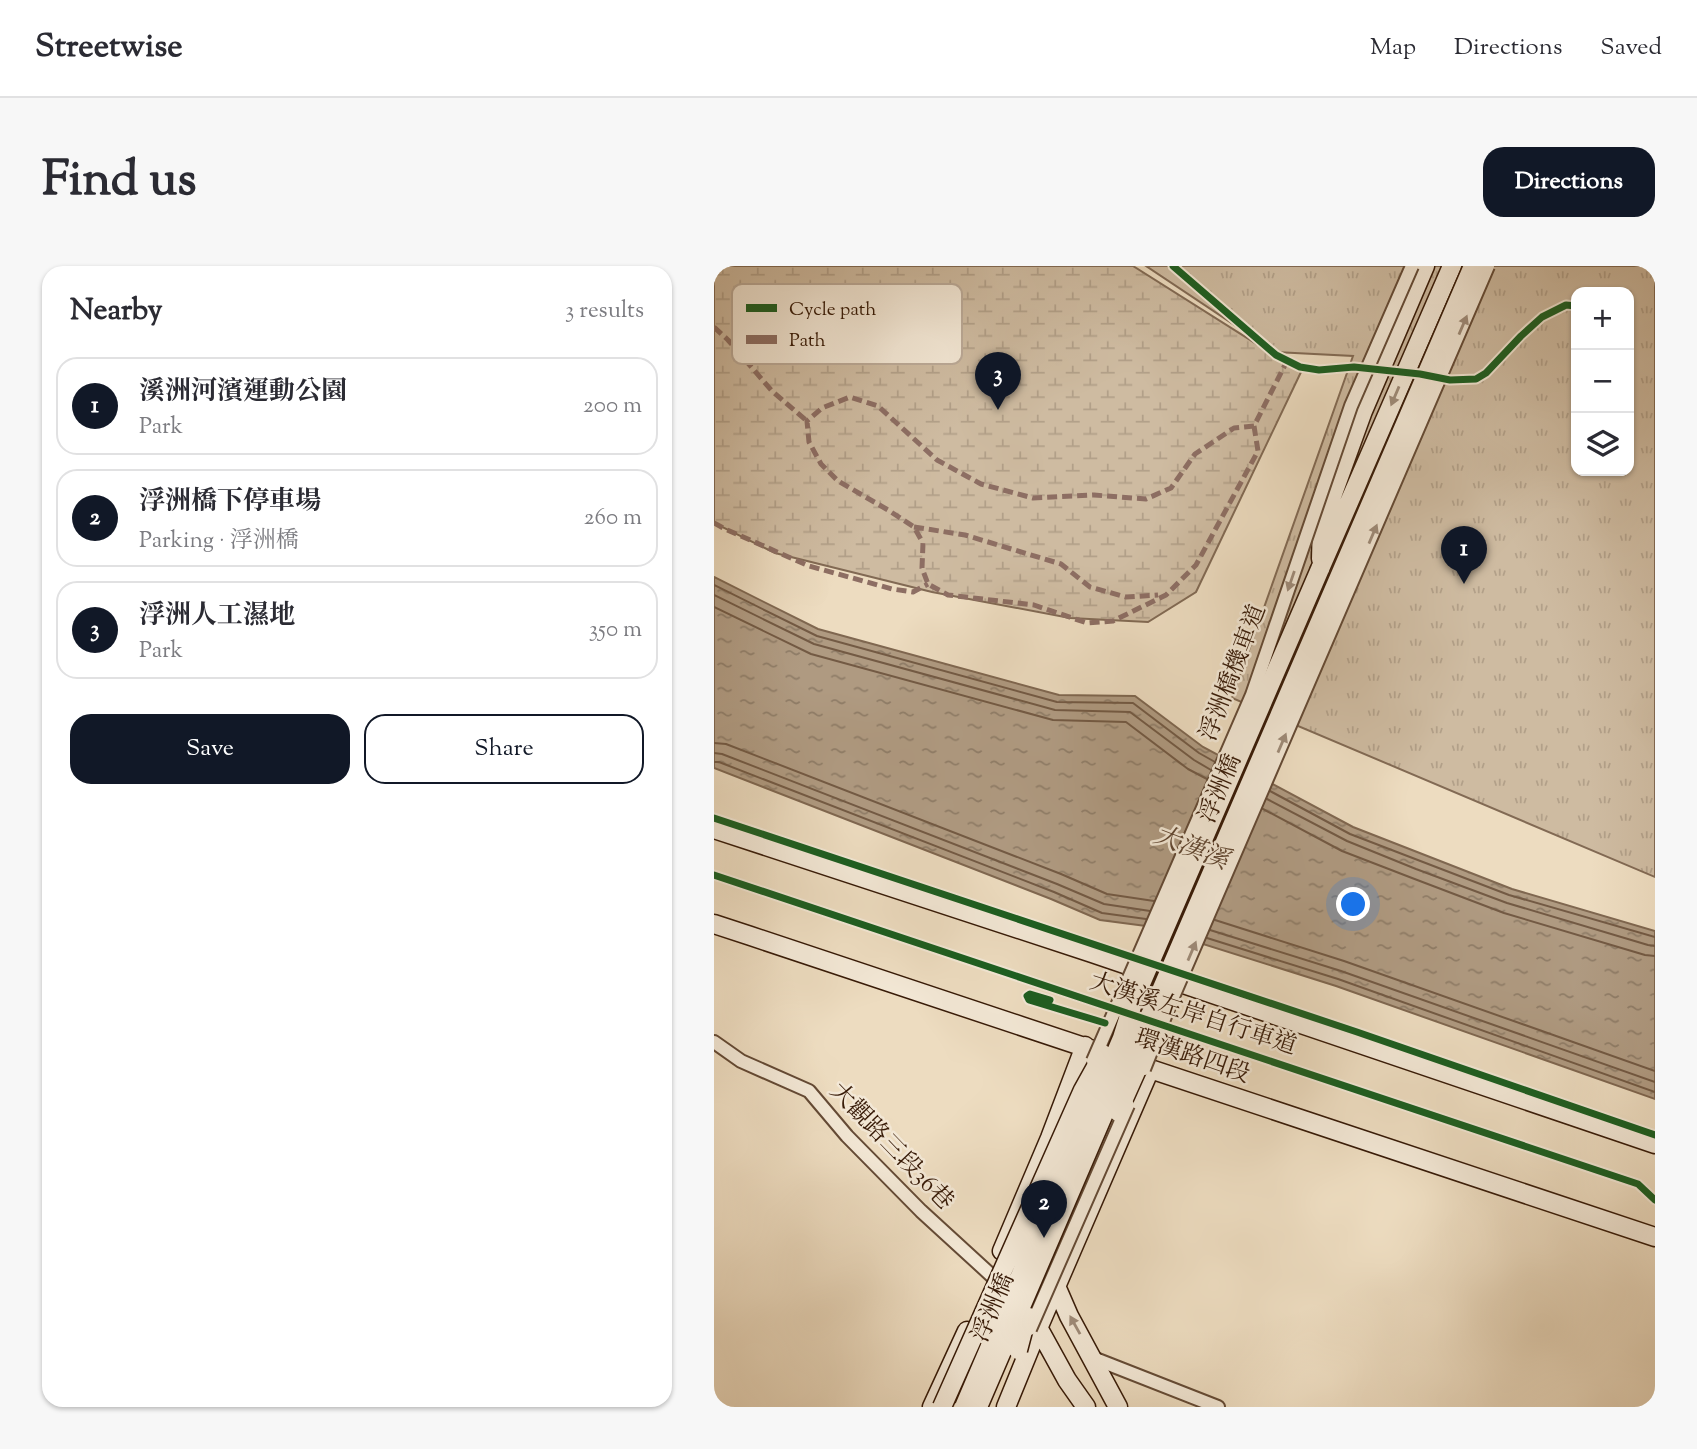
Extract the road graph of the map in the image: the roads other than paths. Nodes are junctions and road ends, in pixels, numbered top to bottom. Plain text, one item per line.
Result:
1 (1412, 266) edge
2 (1418, 266) edge
3 (1425, 266) edge
4 (1451, 266) edge
5 (1473, 266) edge
6 (1489, 266) edge
7 (1331, 466) junction
8 (1320, 569) junction
9 (714, 829) edge
10 (714, 911) edge
11 (714, 924) edge
12 (733, 930) junction
13 (1134, 1000) junction
14 (1153, 1009) junction
15 (714, 1042) edge
16 (1085, 1046) junction
17 (1150, 1069) junction
18 (1083, 1090) junction
19 (1049, 1138) junction
20 (1655, 1144) edge
21 (1111, 1159) junction
22 (1655, 1237) edge
23 (992, 1276) junction
24 (1056, 1286) junction
25 (1039, 1326) junction
26 (1018, 1350) junction
27 (1093, 1359) junction
28 (932, 1407) edge
29 (942, 1407) edge
30 (964, 1407) edge
31 (978, 1407) edge
32 (993, 1407) edge
33 (1006, 1407) edge
34 (1086, 1407) edge
35 (1118, 1407) edge
36 (1218, 1407) edge

1 - 7 street, 浮洲橋機車道, bridge
2 - 7 street, bridge
3 - 8 main road, 浮洲橋
4 -> 8 main road, 浮洲橋
5 - 14 main road, 浮洲橋, bridge
26 -> 6 street, bridge
7 -> 18 street, 浮洲橋機車道, bridge
8 - 13 main road, 浮洲橋, bridge
9 - 20 main road
10 - 12 main road
11 - 12 main road, 環漢路四段
12 - 16 main road, 環漢路四段
13 - 18 main road, bridge
13 - 30 main road, 浮洲橋, bridge
14 - 26 main road, bridge
14 - 31 main road, 浮洲橋, bridge
15 - 23 street, 大觀路三段36巷
16 - 17 main road, 環漢路四段
16 - 19 main road
17 - 21 main road
17 - 22 main road, 環漢路四段
18 - 29 main road, bridge
19 - 21 main road
19 - 23 main road
21 - 24 main road
23 - 25 main road
23 - 28 main road
24 - 25 main road
27 -> 24 main road
25 - 33 main road
25 - 34 main road
26 - 32 main road
27 - 35 main road
27 - 36 street

